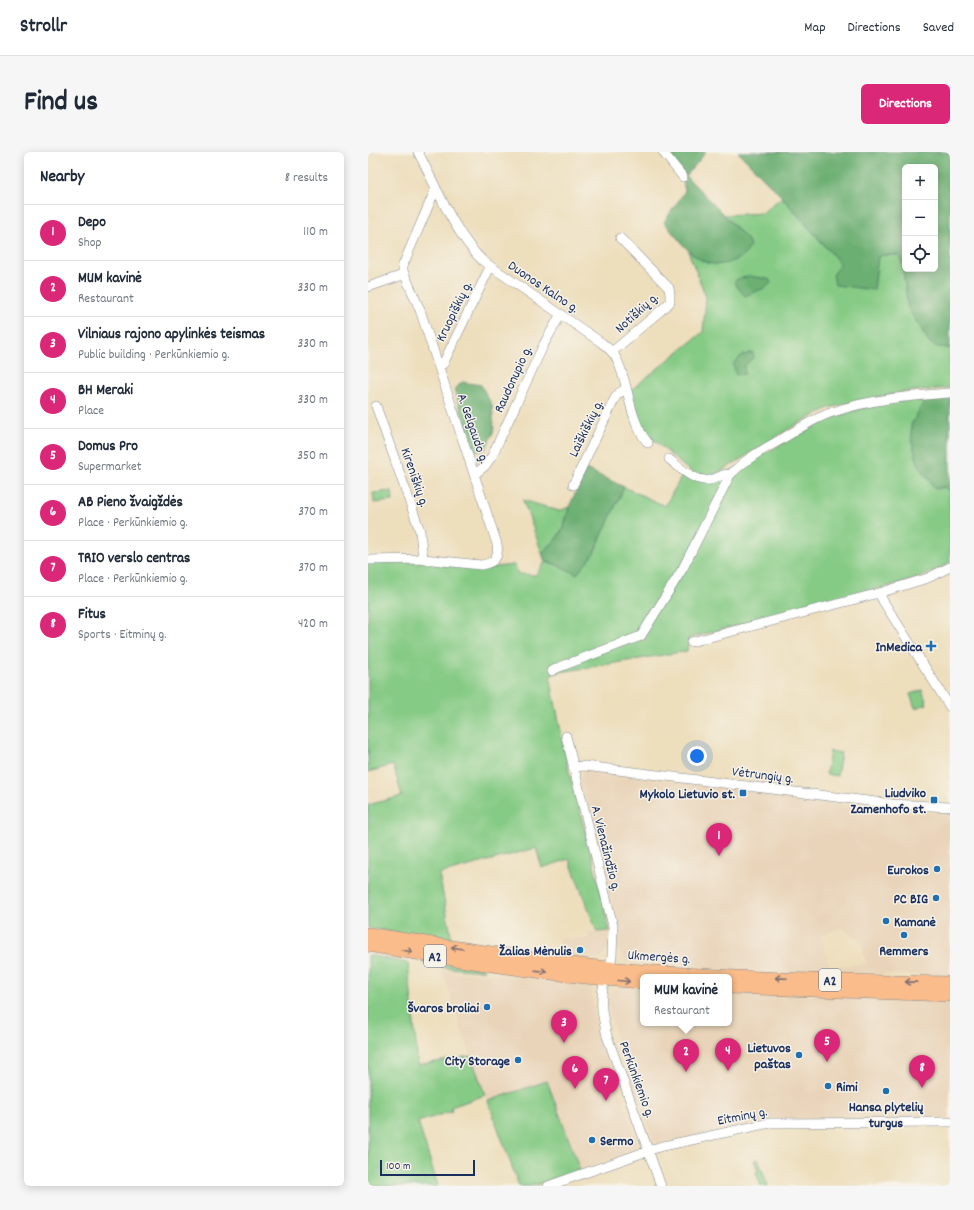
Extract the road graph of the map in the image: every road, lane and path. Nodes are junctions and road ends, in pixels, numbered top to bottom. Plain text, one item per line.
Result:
1 (418, 152) edge
2 (663, 152) edge
3 (683, 177) dead end
4 (436, 188) junction
5 (620, 238) dead end
6 (490, 267) junction
7 (404, 275) junction
8 (368, 287) edge
9 (561, 314) junction
10 (612, 352) junction
11 (439, 366) junction
12 (626, 389) junction
13 (950, 393) edge
14 (376, 406) dead end
15 (648, 443) dead end
16 (669, 459) dead end
17 (475, 474) junction
18 (730, 475) junction
19 (573, 485) dead end
20 (423, 559) junction
21 (368, 560) edge
22 (950, 567) edge
23 (879, 593) junction
24 (691, 642) dead end
25 (552, 671) dead end
26 (950, 707) edge
27 (566, 736) dead end
28 (573, 767) junction
29 (950, 807) edge
30 (368, 934) edge
31 (368, 946) edge
32 (607, 974) junction
33 (640, 974) edge
34 (640, 974) edge
35 (680, 974) edge
36 (732, 976) edge
37 (640, 981) edge
38 (950, 983) edge
39 (732, 986) edge
40 (950, 995) edge
41 (950, 1122) edge
42 (649, 1151) junction
43 (548, 1186) edge
44 (661, 1186) edge

1 - 4 street, Duonos Kalno g.
2 - 3 street
4 - 6 street, Duonos Kalno g.
4 - 7 street
5 - 10 street, Notiškių g.
6 - 9 street, Duonos Kalno g.
6 - 11 street, Kruopiškių g.
7 - 8 street
7 - 11 street, A. Gelgaudo g.
9 - 10 street, Duonos Kalno g.
9 - 17 street, Raudonupio g.
10 - 12 street, Duonos Kalno g.
11 - 17 street, A. Gelgaudo g.
12 - 15 street, Duonos Kalno g.
12 - 19 street, Laiškiškių g.
13 - 18 street
14 - 20 street, Kireniškių g.
16 - 18 street
17 - 20 street, A. Gelgaudo g.
18 - 25 street
20 - 21 street, A. Gelgaudo g.
22 - 23 street
23 - 24 street
23 - 26 street
27 - 28 street, A. Vienažindžio g.
28 - 29 street, Vėtrungių g.
28 - 32 street, A. Vienažindžio g.
32 -> 30 highway, Ukmergės g. / A2
31 -> 32 highway, Ukmergės g. / A2
34 -> 32 highway, Ukmergės g. / A2
32 -> 37 highway, Ukmergės g. / A2
32 - 42 street, Perkūnkiemio g.
35 -> 33 highway, Ukmergės g. / A2
38 -> 36 highway, Ukmergės g. / A2
39 - 40 highway, A2
41 - 42 street, Eitminų g.
42 - 43 street, Eitminų g.
42 - 44 street, Perkūnkiemio g.

